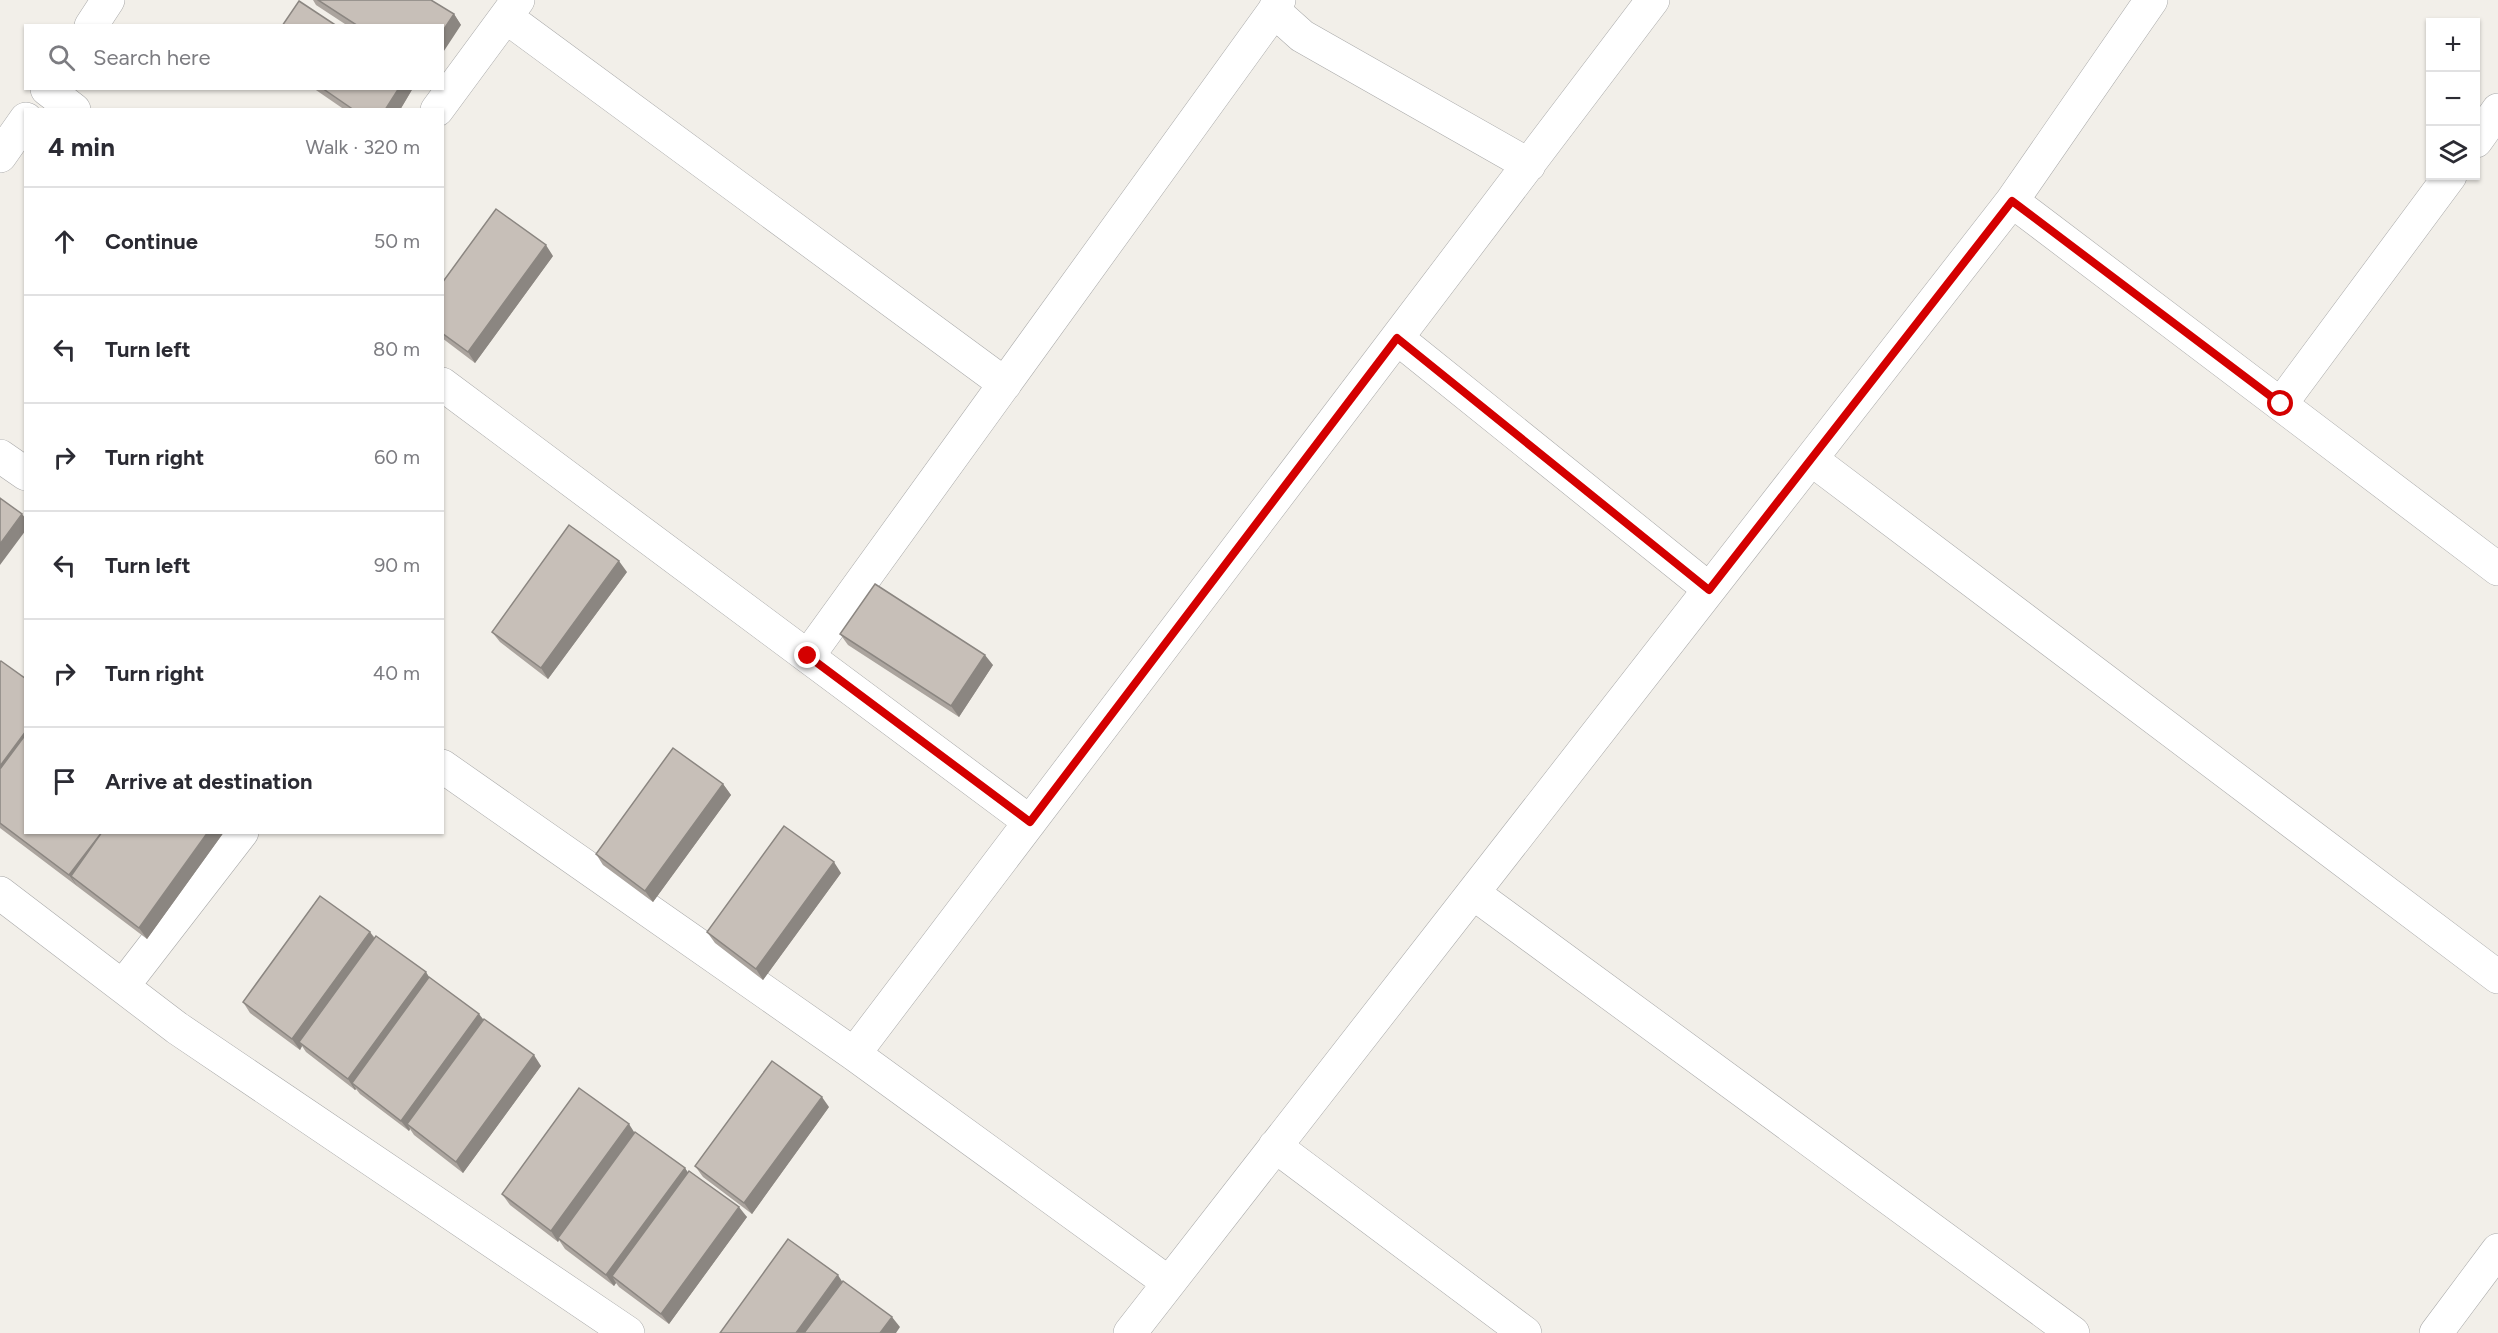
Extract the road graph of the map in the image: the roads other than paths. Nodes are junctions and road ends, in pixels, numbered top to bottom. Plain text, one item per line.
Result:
1 (108, 0) edge
2 (1653, 0) edge
3 (2151, 0) edge
4 (1277, 5) edge
5 (512, 8) edge
6 (92, 24) edge
7 (46, 90) edge
8 (48, 90) edge
9 (33, 108) edge
10 (71, 108) edge
11 (438, 108) edge
12 (2498, 110) edge
13 (24, 122) edge
14 (2480, 134) edge
15 (0, 156) edge
16 (1529, 165) junction
17 (2447, 180) edge
18 (2012, 201) junction
19 (1397, 338) junction
20 (1005, 384) junction
21 (444, 385) edge
22 (2281, 404) junction
23 (0, 456) edge
24 (1811, 459) junction
25 (24, 473) edge
26 (2498, 569) edge
27 (1709, 590) junction
28 (808, 656) junction
29 (444, 767) edge
30 (1030, 822) junction
31 (240, 834) edge
32 (0, 893) edge
33 (1473, 893) junction
34 (2498, 977) edge
35 (123, 986) junction
36 (854, 1054) junction
37 (1275, 1146) junction
38 (2498, 1250) edge
39 (1169, 1282) junction
40 (628, 1333) edge
41 (1130, 1333) edge
42 (1525, 1333) edge
43 (2073, 1333) edge
44 (2436, 1333) edge

1 - 6 street
2 - 16 street
3 - 18 street
4 - 16 street
4 - 20 street
5 - 11 street
5 - 20 street
7 - 9 street
8 - 10 street
12 - 14 street
13 - 15 street
16 - 19 street
17 - 22 street
18 - 22 street
18 - 24 street
19 - 27 street
19 - 30 street
20 - 28 street
21 - 28 street
22 - 26 street
23 - 25 street
24 - 27 street
24 - 34 street
27 - 33 street
28 - 30 street
29 - 36 street
30 - 36 street
31 - 35 street
32 - 35 street
33 - 37 street
33 - 43 street
35 - 40 street
36 - 39 street
37 - 39 street
37 - 42 street
38 - 44 street
39 - 41 street

